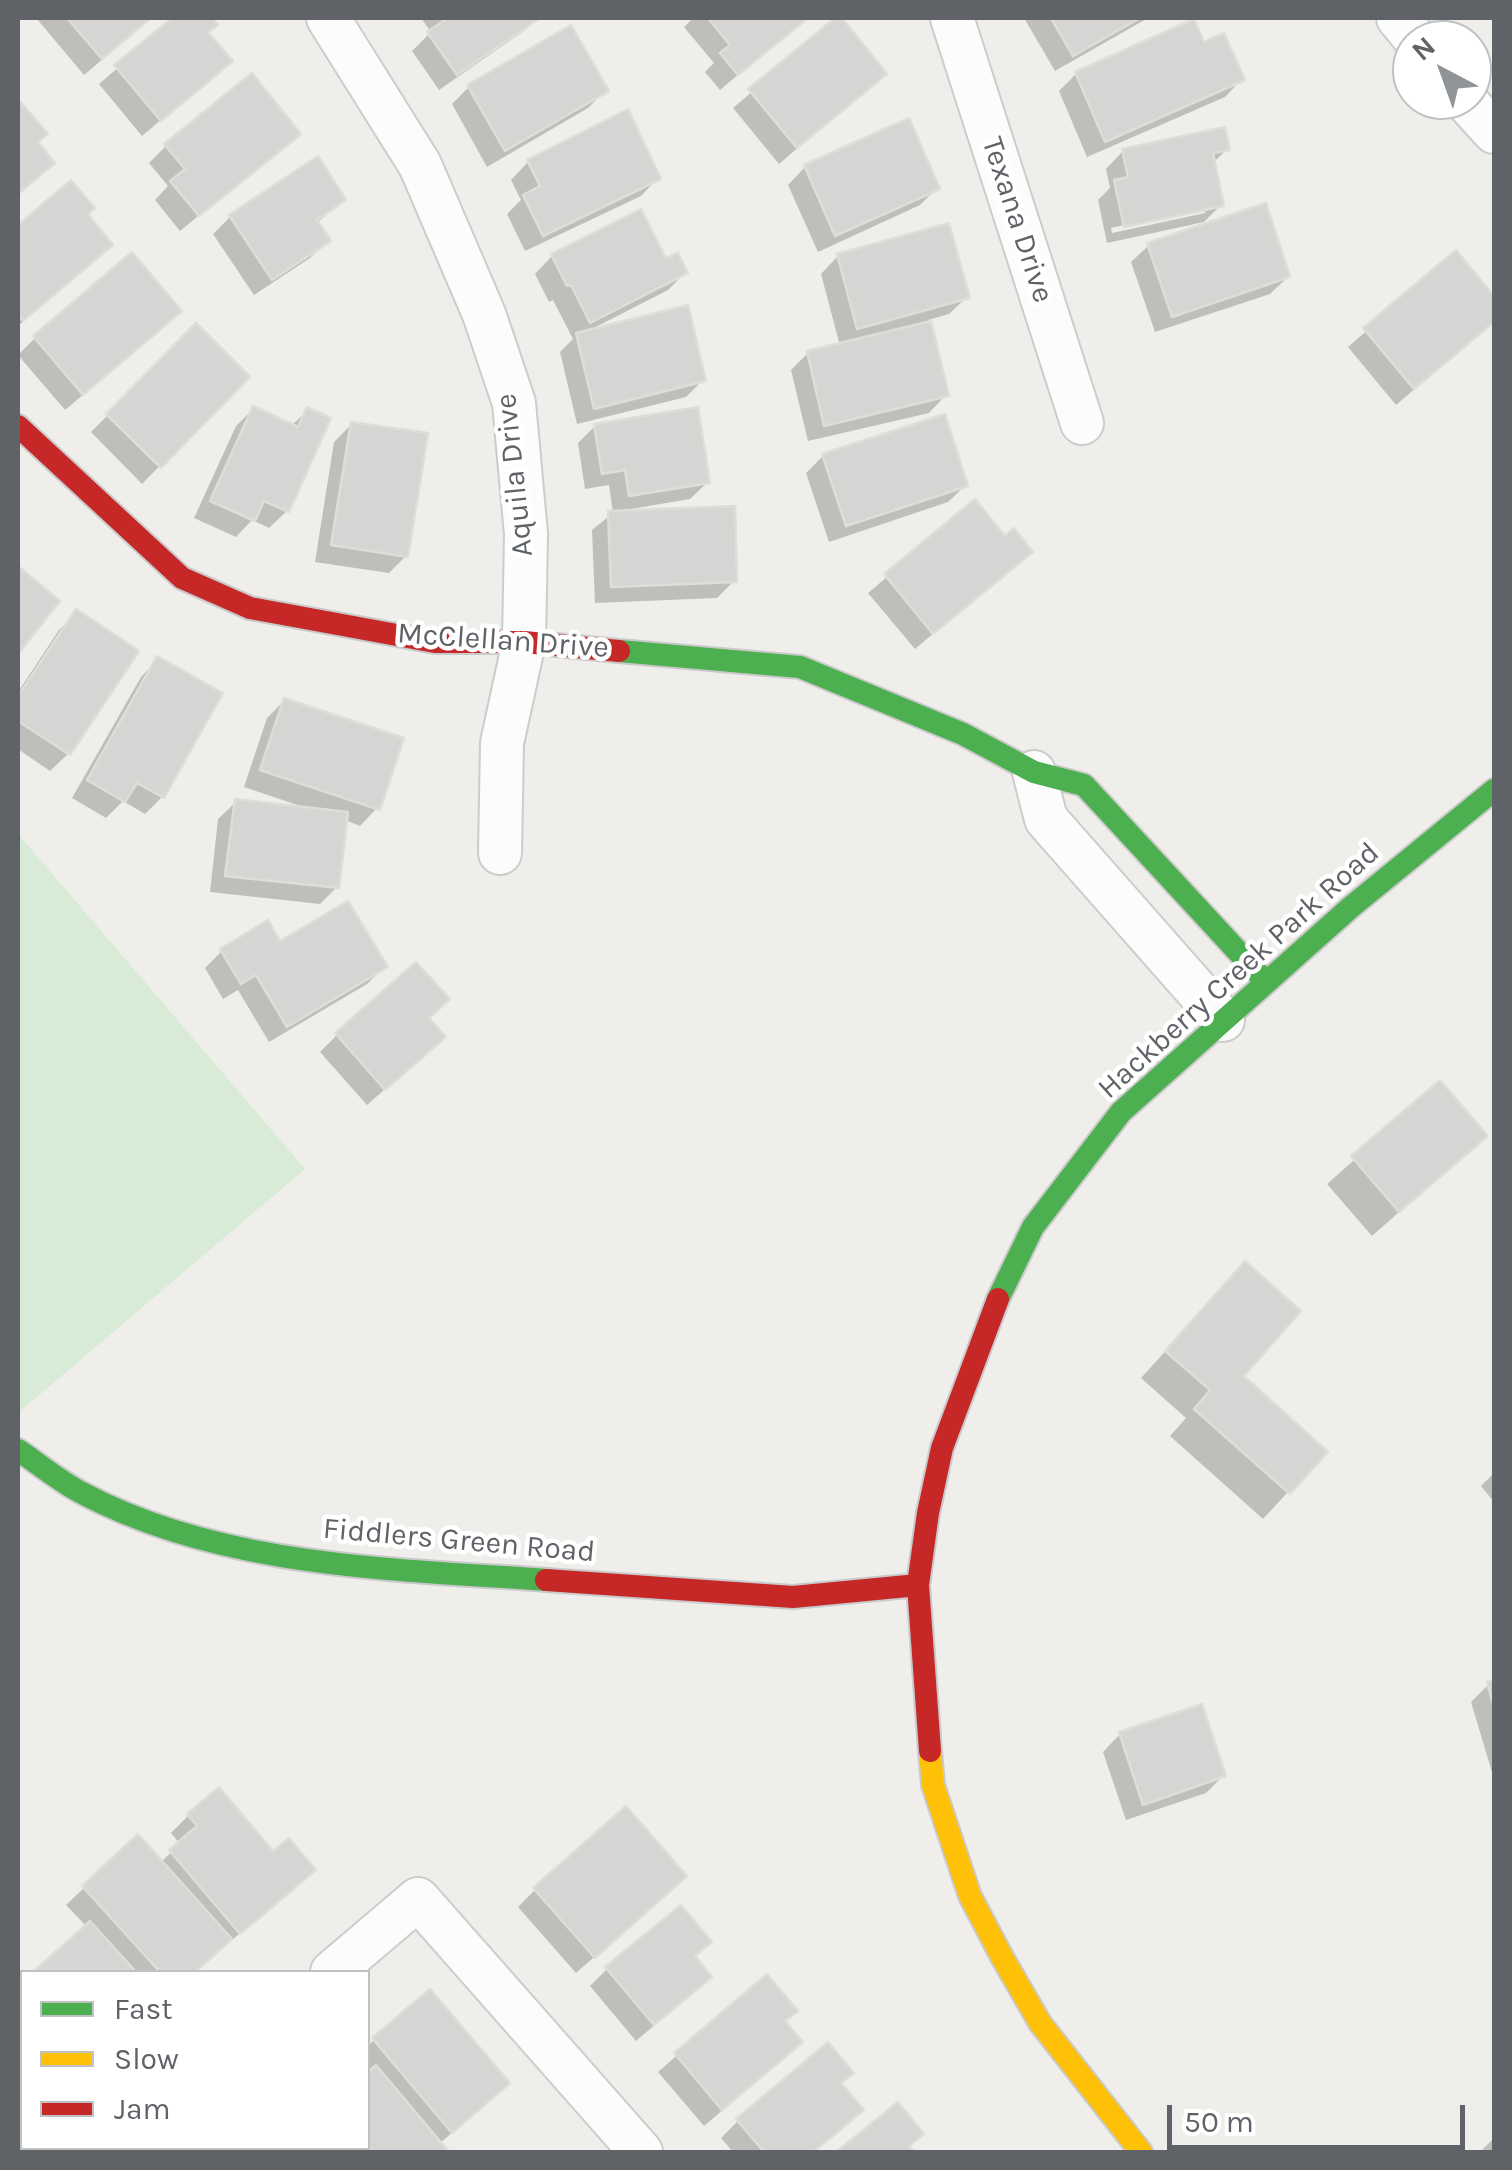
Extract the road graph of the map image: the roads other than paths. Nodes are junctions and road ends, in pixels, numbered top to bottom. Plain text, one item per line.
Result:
1 (328, 18) edge
2 (952, 18) edge
3 (1082, 423) dead end
4 (18, 426) edge
5 (524, 642) junction
6 (1034, 772) junction
7 (1494, 790) edge
8 (1113, 814) junction
9 (1073, 850) junction
10 (500, 854) dead end
11 (1266, 982) junction
12 (1224, 1020) junction
13 (18, 1450) edge
14 (918, 1585) junction
15 (334, 1970) edge
16 (641, 2152) edge
17 (1141, 2152) edge

1 - 5 street, Aquila Drive
2 - 3 street, Texana Drive
4 - 5 street, McClellan Drive
5 - 6 street, McClellan Drive
5 - 10 street, Aquila Drive
6 - 8 street, McClellan Drive
6 - 9 street
7 - 11 street, Hackberry Creek Park Road
8 - 9 street
8 - 11 street, McClellan Drive
9 - 12 street
11 - 12 street, Hackberry Creek Park Road
12 - 14 street, Hackberry Creek Park Road
13 - 14 street, Fiddlers Green Road
14 - 17 street, Hackberry Creek Park Road
15 - 16 street

